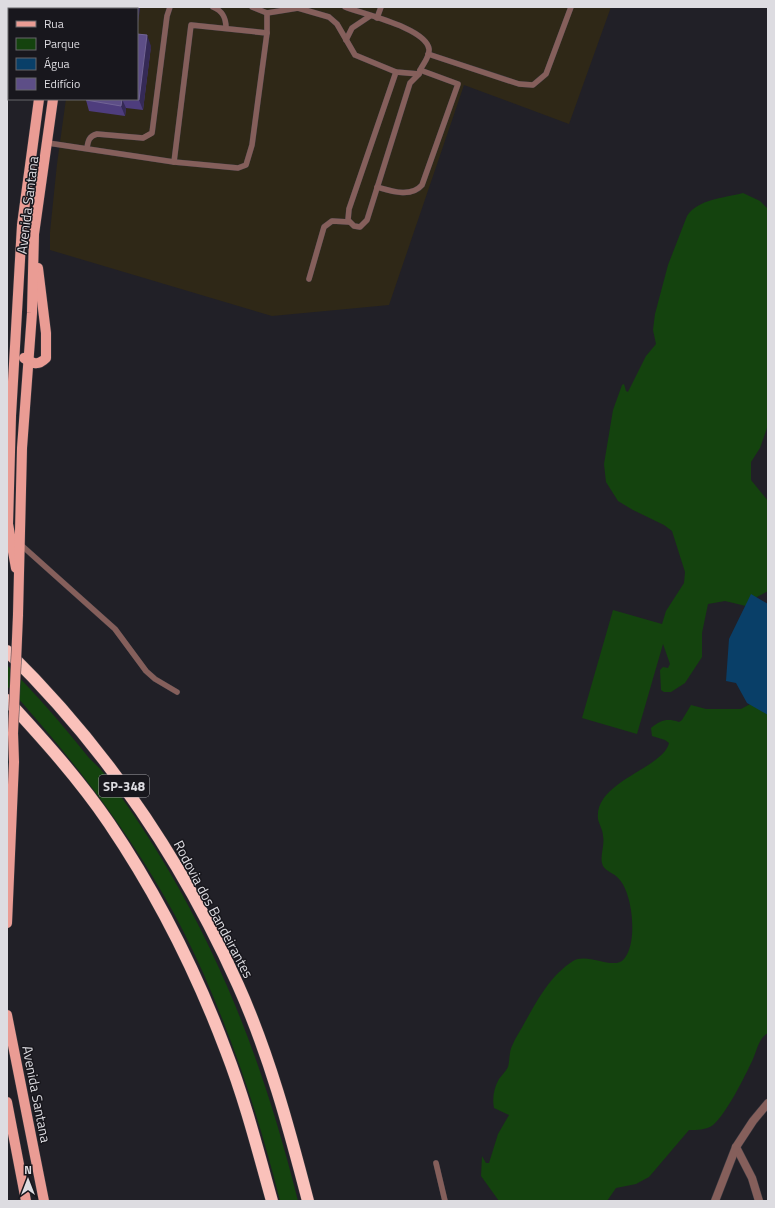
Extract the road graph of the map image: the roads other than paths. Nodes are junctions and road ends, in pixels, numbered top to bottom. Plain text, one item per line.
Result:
1 (170, 7) edge
2 (213, 7) edge
3 (252, 7) edge
4 (345, 7) edge
5 (381, 7) edge
6 (571, 7) edge
7 (284, 9) edge
8 (267, 13) junction
9 (370, 16) junction
10 (377, 18) junction
11 (226, 28) junction
12 (266, 33) junction
13 (346, 40) junction
14 (428, 54) junction
15 (396, 72) junction
16 (419, 72) junction
17 (39, 100) edge
18 (53, 100) edge
19 (48, 143) junction
20 (87, 148) junction
21 (174, 162) junction
22 (377, 188) junction
23 (349, 222) junction
24 (34, 244) junction
25 (309, 279) dead end
26 (15, 347) junction
27 (29, 362) junction
28 (8, 502) edge
29 (20, 544) junction
30 (18, 578) junction
31 (7, 651) edge
32 (177, 692) dead end
33 (7, 700) edge
34 (10, 748) edge
35 (7, 922) edge
36 (7, 1015) edge
37 (7, 1102) edge
38 (768, 1103) edge
39 (736, 1147) junction
40 (436, 1163) dead end
41 (26, 1201) edge
42 (39, 1201) edge
43 (44, 1201) edge
44 (272, 1201) edge
45 (308, 1201) edge
46 (445, 1201) edge
47 (715, 1201) edge
48 (760, 1201) edge

1 - 20 lane
2 - 11 lane
3 - 8 lane
4 - 9 lane
5 - 10 lane
6 - 14 lane
7 - 8 lane
7 - 13 lane
8 - 12 lane
9 - 10 lane
9 - 13 lane
10 - 14 lane
11 - 12 lane
11 - 21 lane
12 - 21 lane
13 - 15 lane
14 - 16 lane
15 - 16 lane
15 - 23 lane
16 - 22 lane
16 - 22 lane
17 - 26 main road, Avenida Santana
18 - 19 main road, Avenida Santana
19 - 20 lane
19 - 24 main road, Avenida Santana
20 - 21 lane
22 - 23 lane
23 - 25 lane
24 - 27 main road, Avenida Santana
24 - 27 main road
26 - 27 main road
26 - 28 main road, Avenida Santana
27 - 29 main road, Avenida Santana
28 - 30 main road, Avenida Santana
29 - 30 main road, Avenida Santana
29 - 32 lane
30 - 34 main road, Avenida Santana, bridge
31 - 45 highway, Rodovia dos Bandeirantes / SP-348
33 - 44 highway, SP-348
34 - 35 main road, Avenida Santana
36 - 43 main road, Avenida Santana
37 - 41 main road
38 - 39 street
39 - 47 street
39 - 48 street
40 - 46 lane
42 - 43 street

